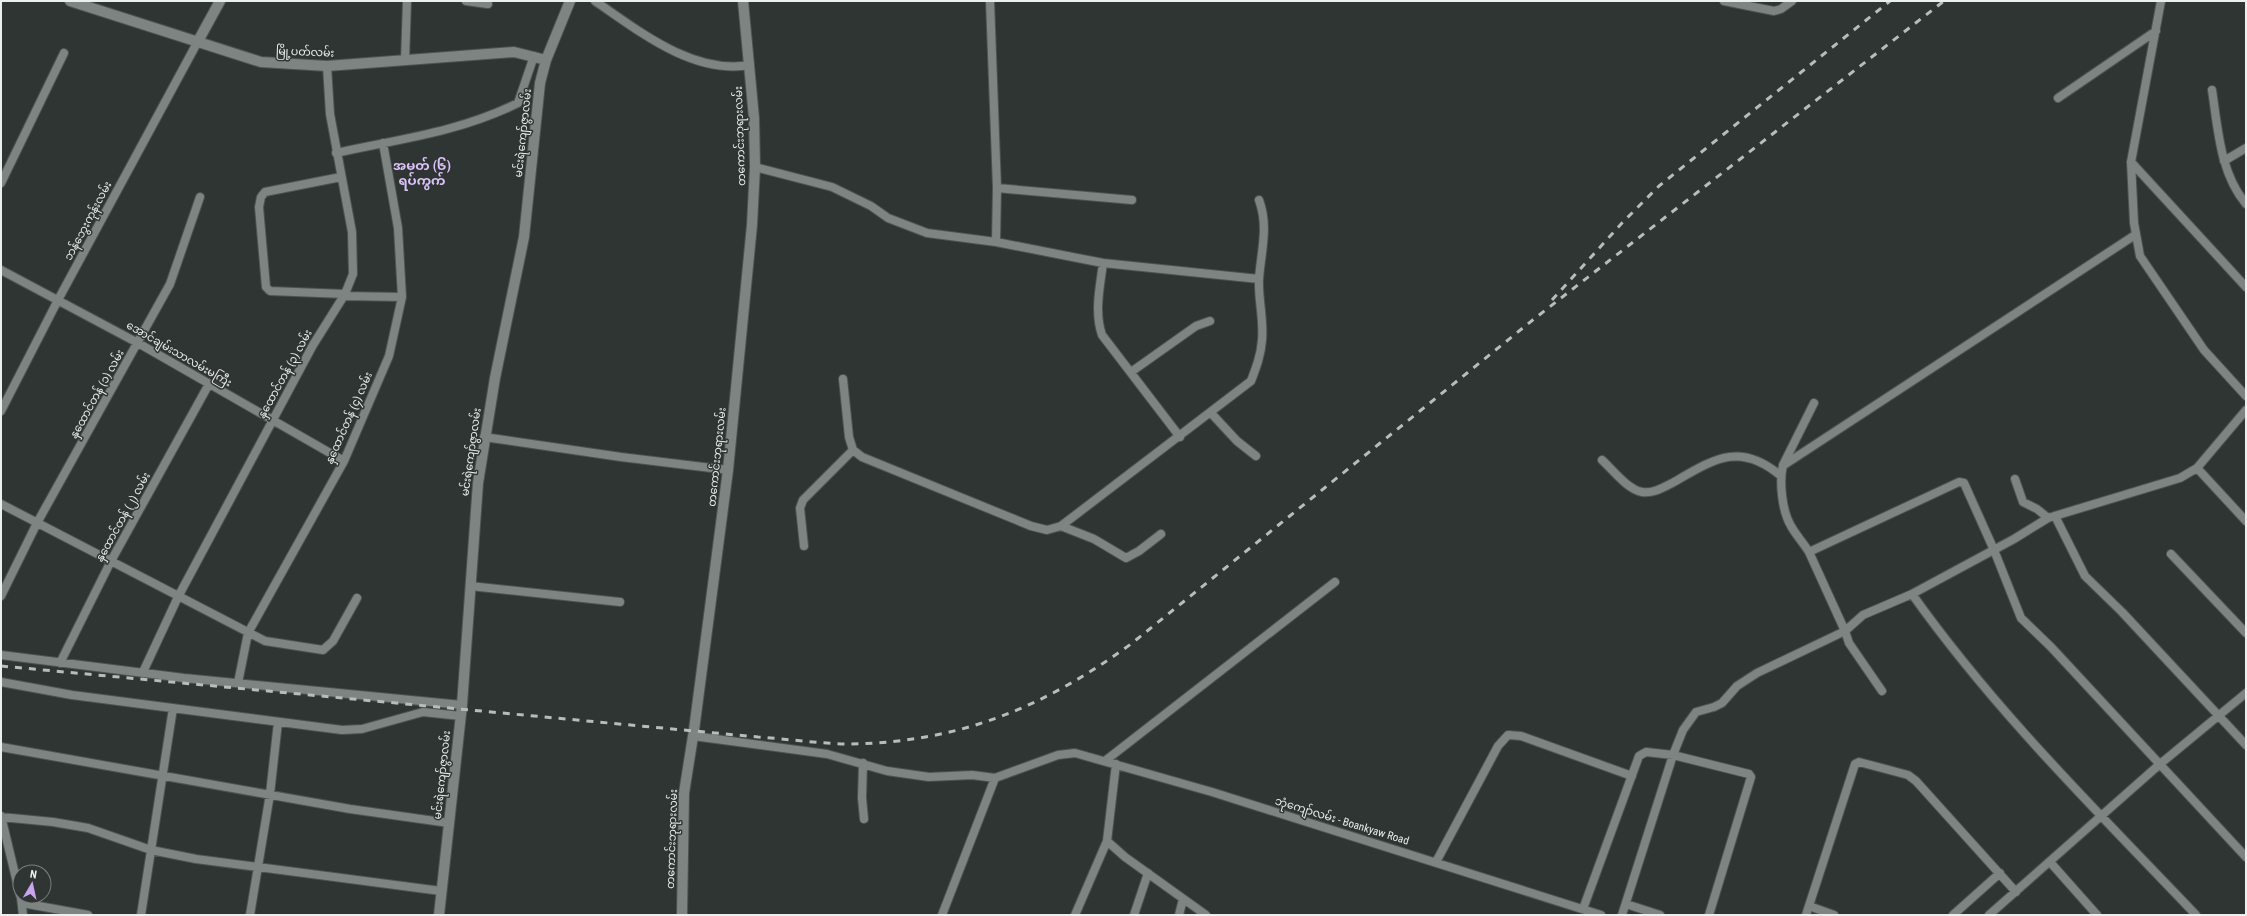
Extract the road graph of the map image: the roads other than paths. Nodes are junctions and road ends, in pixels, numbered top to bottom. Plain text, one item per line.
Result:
1 (70, 1) edge
2 (220, 1) edge
3 (408, 1) edge
4 (466, 1) edge
5 (570, 1) edge
6 (595, 1) edge
7 (743, 1) edge
8 (990, 1) edge
9 (1724, 1) edge
10 (1792, 1) edge
11 (2161, 1) edge
12 (488, 4) dead end
13 (2156, 31) junction
14 (197, 43) junction
15 (64, 52) dead end
16 (534, 56) junction
17 (546, 60) junction
18 (405, 61) junction
19 (750, 65) junction
20 (327, 66) junction
21 (2212, 90) dead end
22 (2058, 98) dead end
23 (383, 143) junction
24 (2246, 148) edge
25 (336, 152) junction
26 (2224, 161) junction
27 (2131, 162) junction
28 (755, 167) junction
29 (341, 177) junction
30 (1, 183) edge
31 (997, 188) junction
32 (200, 198) dead end
33 (1132, 200) dead end
34 (1259, 200) dead end
35 (2246, 204) edge
36 (2135, 235) junction
37 (996, 242) junction
38 (1103, 263) junction
39 (1, 270) edge
40 (1259, 279) junction
41 (2246, 287) edge
42 (344, 295) junction
43 (402, 297) junction
44 (58, 300) junction
45 (1210, 321) dead end
46 (138, 343) junction
47 (1130, 372) junction
48 (843, 379) dead end
49 (209, 384) junction
50 (2246, 396) edge
51 (1814, 402) dead end
52 (2246, 410) edge
53 (1, 412) edge
54 (1211, 413) junction
55 (273, 419) junction
56 (1180, 436) junction
57 (484, 437) junction
58 (852, 450) junction
59 (1256, 456) dead end
60 (1602, 460) dead end
61 (344, 461) junction
62 (1783, 465) junction
63 (2197, 468) junction
64 (728, 470) junction
65 (1781, 476) junction
66 (2015, 479) dead end
67 (1, 504) edge
68 (2052, 517) junction
69 (2246, 521) edge
70 (37, 523) junction
71 (1061, 526) junction
72 (1161, 534) dead end
73 (804, 546) dead end
74 (1994, 550) junction
75 (1809, 552) junction
76 (2171, 554) dead end
77 (111, 561) junction
78 (1335, 582) dead end
79 (470, 586) junction
80 (1912, 594) junction
81 (1, 596) edge
82 (178, 597) junction
83 (357, 598) dead end
84 (620, 602) dead end
85 (1845, 630) junction
86 (248, 633) junction
87 (2246, 633) edge
88 (1, 655) edge
89 (60, 663) junction
90 (143, 672) junction
91 (1, 682) edge
92 (238, 683) junction
93 (1882, 691) dead end
94 (2246, 693) edge
95 (462, 705) junction
96 (173, 708) junction
97 (2219, 715) junction
98 (461, 716) junction
99 (278, 722) junction
100 (693, 736) junction
101 (2246, 745) edge
102 (1, 747) edge
103 (1673, 755) junction
104 (1105, 761) junction
105 (863, 763) junction
106 (1116, 764) junction
107 (2160, 764) junction
108 (163, 775) junction
109 (1632, 776) junction
110 (995, 778) junction
111 (270, 794) junction
112 (2101, 815) junction
113 (1, 817) edge
114 (864, 819) dead end
115 (449, 823) junction
116 (1107, 841) junction
117 (151, 850) junction
118 (2246, 857) edge
119 (1436, 862) junction
120 (2050, 862) junction
121 (13, 864) edge
122 (258, 868) junction
123 (1148, 873) junction
124 (2000, 873) junction
125 (441, 891) junction
126 (2016, 892) junction
127 (1183, 899) junction
128 (22, 904) edge
129 (45, 904) edge
130 (1626, 904) junction
131 (1809, 906) junction
132 (1583, 909) junction
133 (23, 915) edge
134 (88, 915) edge
135 (141, 915) edge
136 (250, 915) edge
137 (439, 915) edge
138 (682, 915) edge
139 (942, 915) edge
140 (1075, 915) edge
141 (1134, 915) edge
142 (1179, 915) edge
143 (1206, 915) edge
144 (1600, 915) edge
145 (1622, 915) edge
146 (1660, 915) edge
147 (1709, 915) edge
148 (1806, 915) edge
149 (1834, 915) edge
150 (1953, 915) edge
151 (1989, 915) edge
152 (2097, 915) edge
153 (2196, 915) edge

1 - 14 street, မြို့ပတ်လမ်း
2 - 14 street
3 - 18 street
4 - 12 street
5 - 17 street, မင်းရဲကျော်ဇွာလမ်း
6 - 19 street
7 - 19 street, တကောင်းဘုရားလမ်း
8 - 31 street
9 - 10 street
11 - 13 street
13 - 22 street
13 - 27 street
14 - 20 street, မြို့ပတ်လမ်း
14 - 44 street, ဘန်ဘွေးကုန်းလမ်း
15 - 30 street
16 - 17 street, မြို့ပတ်လမ်း
16 - 18 street, မြို့ပတ်လမ်း
16 - 23 street
17 - 57 street, မင်းရဲကျော်ဇွာလမ်း
18 - 20 street, မြို့ပတ်လမ်း
19 - 28 street, တကောင်းဘုရားလမ်း
20 - 25 street, နှထောင်တန် (၃) လမ်း
21 - 26 street
23 - 25 street
23 - 43 street, နှထောင်တန် (၄) လမ်း
24 - 26 street
25 - 29 street, နှထောင်တန် (၃) လမ်း
26 - 35 street
27 - 36 street
27 - 41 street
28 - 37 street
28 - 64 street, တကောင်းဘုရားလမ်း
29 - 42 street, နှထောင်တန် (၃) လမ်း
29 - 42 street
31 - 33 street
31 - 37 street
32 - 46 street, နှထောင်တန် (၁) လမ်း
34 - 40 street
36 - 50 street
36 - 62 street
37 - 38 street
38 - 40 street
38 - 47 street
39 - 44 street, အောင်ချမ်းသာလမ်းမကြီး
40 - 54 street
42 - 43 street
42 - 55 street, နှထောင်တန် (၃) လမ်း
43 - 61 street, နှထောင်တန် (၄) လမ်း
44 - 46 street, အောင်ချမ်းသာလမ်းမကြီး
44 - 53 street, ဘန်ဘွေးကုန်းလမ်း
45 - 47 street
46 - 49 street, အောင်ချမ်းသာလမ်းမကြီး
46 - 70 street, နှထောင်တန် (၁) လမ်း
47 - 56 street
48 - 58 street
49 - 55 street, အောင်ချမ်းသာလမ်းမကြီး
49 - 77 street, နှထောင်တန် (၂) လမ်း
51 - 62 street
52 - 63 street
54 - 56 street
54 - 59 street
55 - 61 street, အောင်ချမ်းသာလမ်းမကြီး
55 - 82 street, နှထောင်တန် (၃) လမ်း
56 - 71 street
57 - 64 street
57 - 79 street, မင်းရဲကျော်ဇွာလမ်း
58 - 71 street
58 - 73 street
60 - 65 street
61 - 86 street, နှထောင်တန် (၄) လမ်း
62 - 65 street
63 - 68 street
63 - 69 street
64 - 100 street, တကောင်းဘုရားလမ်း
65 - 75 street
66 - 68 street
67 - 70 street
68 - 74 street
68 - 97 street
70 - 77 street
70 - 81 street, နှထောင်တန် (၁) လမ်း
71 - 72 street
74 - 75 street
74 - 80 street
74 - 107 street
75 - 85 street
76 - 87 street
77 - 82 street
77 - 89 street, နှထောင်တန် (၂) လမ်း
78 - 104 street
79 - 84 street
79 - 95 street, မင်းရဲကျော်ဇွာလမ်း
80 - 85 street
80 - 112 street
82 - 86 street
82 - 90 street, နှထောင်တန် (၃) လမ်း
83 - 86 street
85 - 93 street
85 - 103 street
86 - 92 street, နှထောင်တန် (၄) လမ်း
88 - 89 street
89 - 90 street
90 - 92 street
91 - 96 street
92 - 95 street
94 - 97 street
95 - 98 street, မင်းရဲကျော်ဇွာလမ်း
96 - 99 street
96 - 108 street
97 - 101 street
97 - 107 street
98 - 99 street
98 - 115 street, မင်းရဲကျော်ဇွာလမ်း
99 - 111 street
100 - 105 street
100 - 138 street, တကောင်းဘုရားလမ်း
102 - 108 street
103 - 109 street
103 - 130 street
103 - 147 street
104 - 106 street, ဘုံကျော်လမ်း - Boankyaw Road
104 - 110 street, ဘုံကျော်လမ်း - Boankyaw Road
105 - 110 street
105 - 114 street
106 - 116 street
106 - 119 street, ဘုံကျော်လမ်း - Boankyaw Road
107 - 112 street
107 - 118 street
108 - 111 street
108 - 117 street
109 - 119 street
109 - 132 street
110 - 139 street
111 - 115 street
111 - 122 street
112 - 120 street
112 - 153 street
113 - 117 street
113 - 121 street
115 - 125 street, မင်းရဲကျော်ဇွာလမ်း
116 - 123 street
116 - 140 street
117 - 122 street
117 - 135 street
119 - 132 street, ဘုံကျော်လမ်း - Boankyaw Road
120 - 126 street
120 - 152 street
122 - 125 street
122 - 136 street
123 - 127 street
123 - 141 street
124 - 126 street
124 - 131 street
124 - 150 street
125 - 137 street, မင်းရဲကျော်ဇွာလမ်း
126 - 151 street
127 - 142 street
127 - 143 street
128 - 133 street
129 - 134 street
130 - 145 street
130 - 146 street
131 - 148 street
131 - 149 street
132 - 144 street, ဘုံကျော်လမ်း - Boankyaw Road

